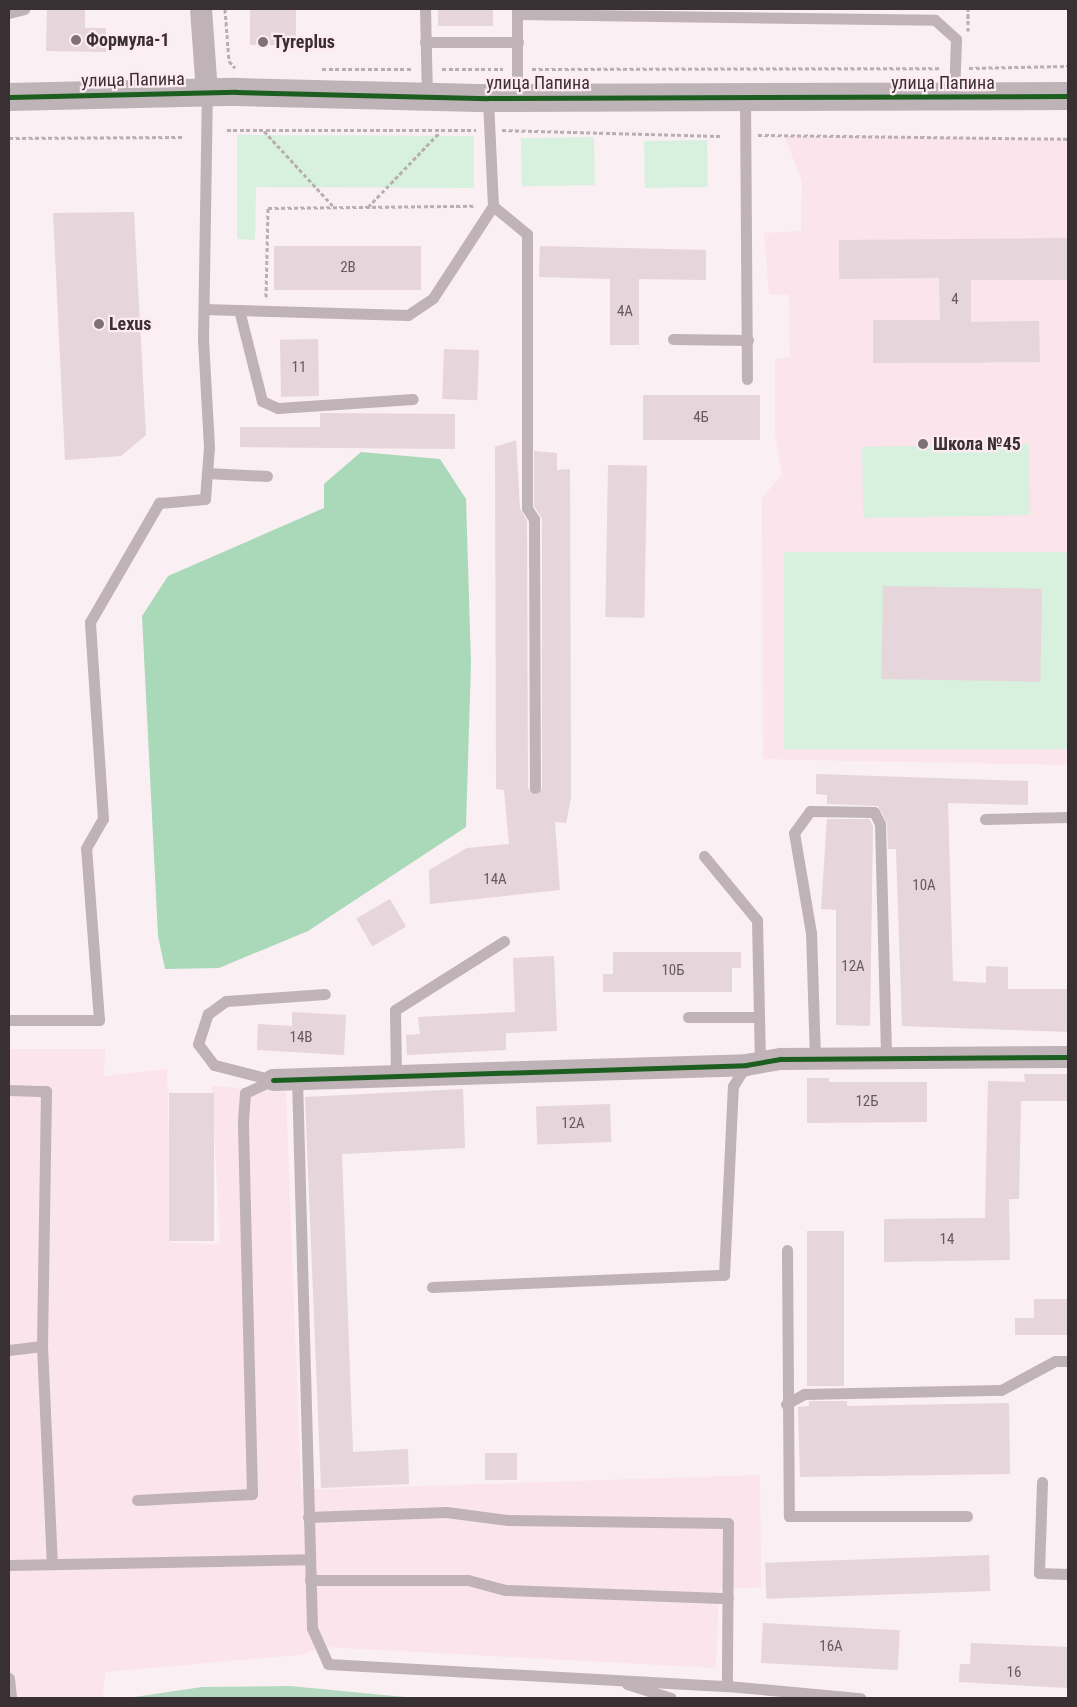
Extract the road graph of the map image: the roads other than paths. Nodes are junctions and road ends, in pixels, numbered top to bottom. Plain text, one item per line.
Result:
1 (24, 9) edge
2 (201, 9) edge
3 (425, 9) edge
4 (517, 12) edge
5 (9, 13) edge
6 (425, 42) junction
7 (518, 42) junction
8 (207, 93) junction
9 (427, 96) junction
10 (1068, 96) edge
11 (9, 97) edge
12 (518, 97) junction
13 (745, 97) junction
14 (954, 97) junction
15 (488, 98) junction
16 (494, 206) junction
17 (204, 309) junction
18 (239, 310) junction
19 (673, 339) dead end
20 (748, 340) junction
21 (747, 379) dead end
22 (414, 399) dead end
23 (207, 473) junction
24 (267, 476) dead end
25 (535, 788) dead end
26 (1068, 818) edge
27 (985, 819) dead end
28 (704, 856) dead end
29 (504, 940) dead end
30 (326, 994) dead end
31 (688, 1017) dead end
32 (759, 1017) junction
33 (9, 1020) edge
34 (1068, 1057) edge
35 (886, 1058) junction
36 (815, 1059) junction
37 (753, 1064) junction
38 (396, 1075) junction
39 (296, 1079) junction
40 (272, 1080) junction
41 (9, 1090) edge
42 (787, 1250) dead end
43 (432, 1286) dead end
44 (42, 1346) junction
45 (9, 1350) edge
46 (1068, 1362) edge
47 (786, 1404) junction
48 (1042, 1482) dead end
49 (137, 1500) dead end
50 (968, 1516) dead end
51 (308, 1517) junction
52 (310, 1559) junction
53 (52, 1563) junction
54 (9, 1564) edge
55 (1068, 1574) edge
56 (310, 1580) junction
57 (728, 1598) junction
58 (9, 1678) edge
59 (612, 1679) junction
60 (727, 1686) junction
61 (11, 1698) edge
62 (671, 1698) edge
63 (860, 1698) edge

1 - 5 lane
2 - 8 street
3 - 6 lane
4 - 7 lane
4 - 14 lane
6 - 7 lane
6 - 9 lane
7 - 12 lane
8 - 9 street, улица Папина
8 - 11 street, улица Папина
8 - 17 lane
9 - 15 street, улица Папина
10 - 14 street, улица Папина
12 - 13 street, улица Папина
12 - 15 street, улица Папина
13 - 14 street, улица Папина
13 - 20 lane
15 - 16 lane
16 - 18 lane
16 - 25 lane
17 - 18 lane
17 - 23 lane
18 - 22 lane
19 - 20 lane
20 - 21 lane
23 - 24 lane
23 - 33 lane
26 - 27 lane
28 - 32 lane
29 - 38 lane
30 - 40 lane
31 - 32 lane
32 - 37 lane
34 - 35 street
35 - 36 street
35 - 36 lane
36 - 37 street
37 - 38 street
37 - 43 lane
38 - 39 street
39 - 40 street
39 - 51 lane
40 - 49 lane
41 - 44 lane
42 - 47 lane
44 - 45 lane
44 - 53 lane
46 - 47 lane
47 - 50 lane
48 - 55 lane
51 - 52 lane
51 - 57 lane
52 - 53 lane
52 - 56 lane
53 - 54 lane
56 - 57 lane
56 - 59 lane
57 - 60 lane
58 - 61 lane
59 - 60 lane
59 - 62 lane
60 - 63 lane

